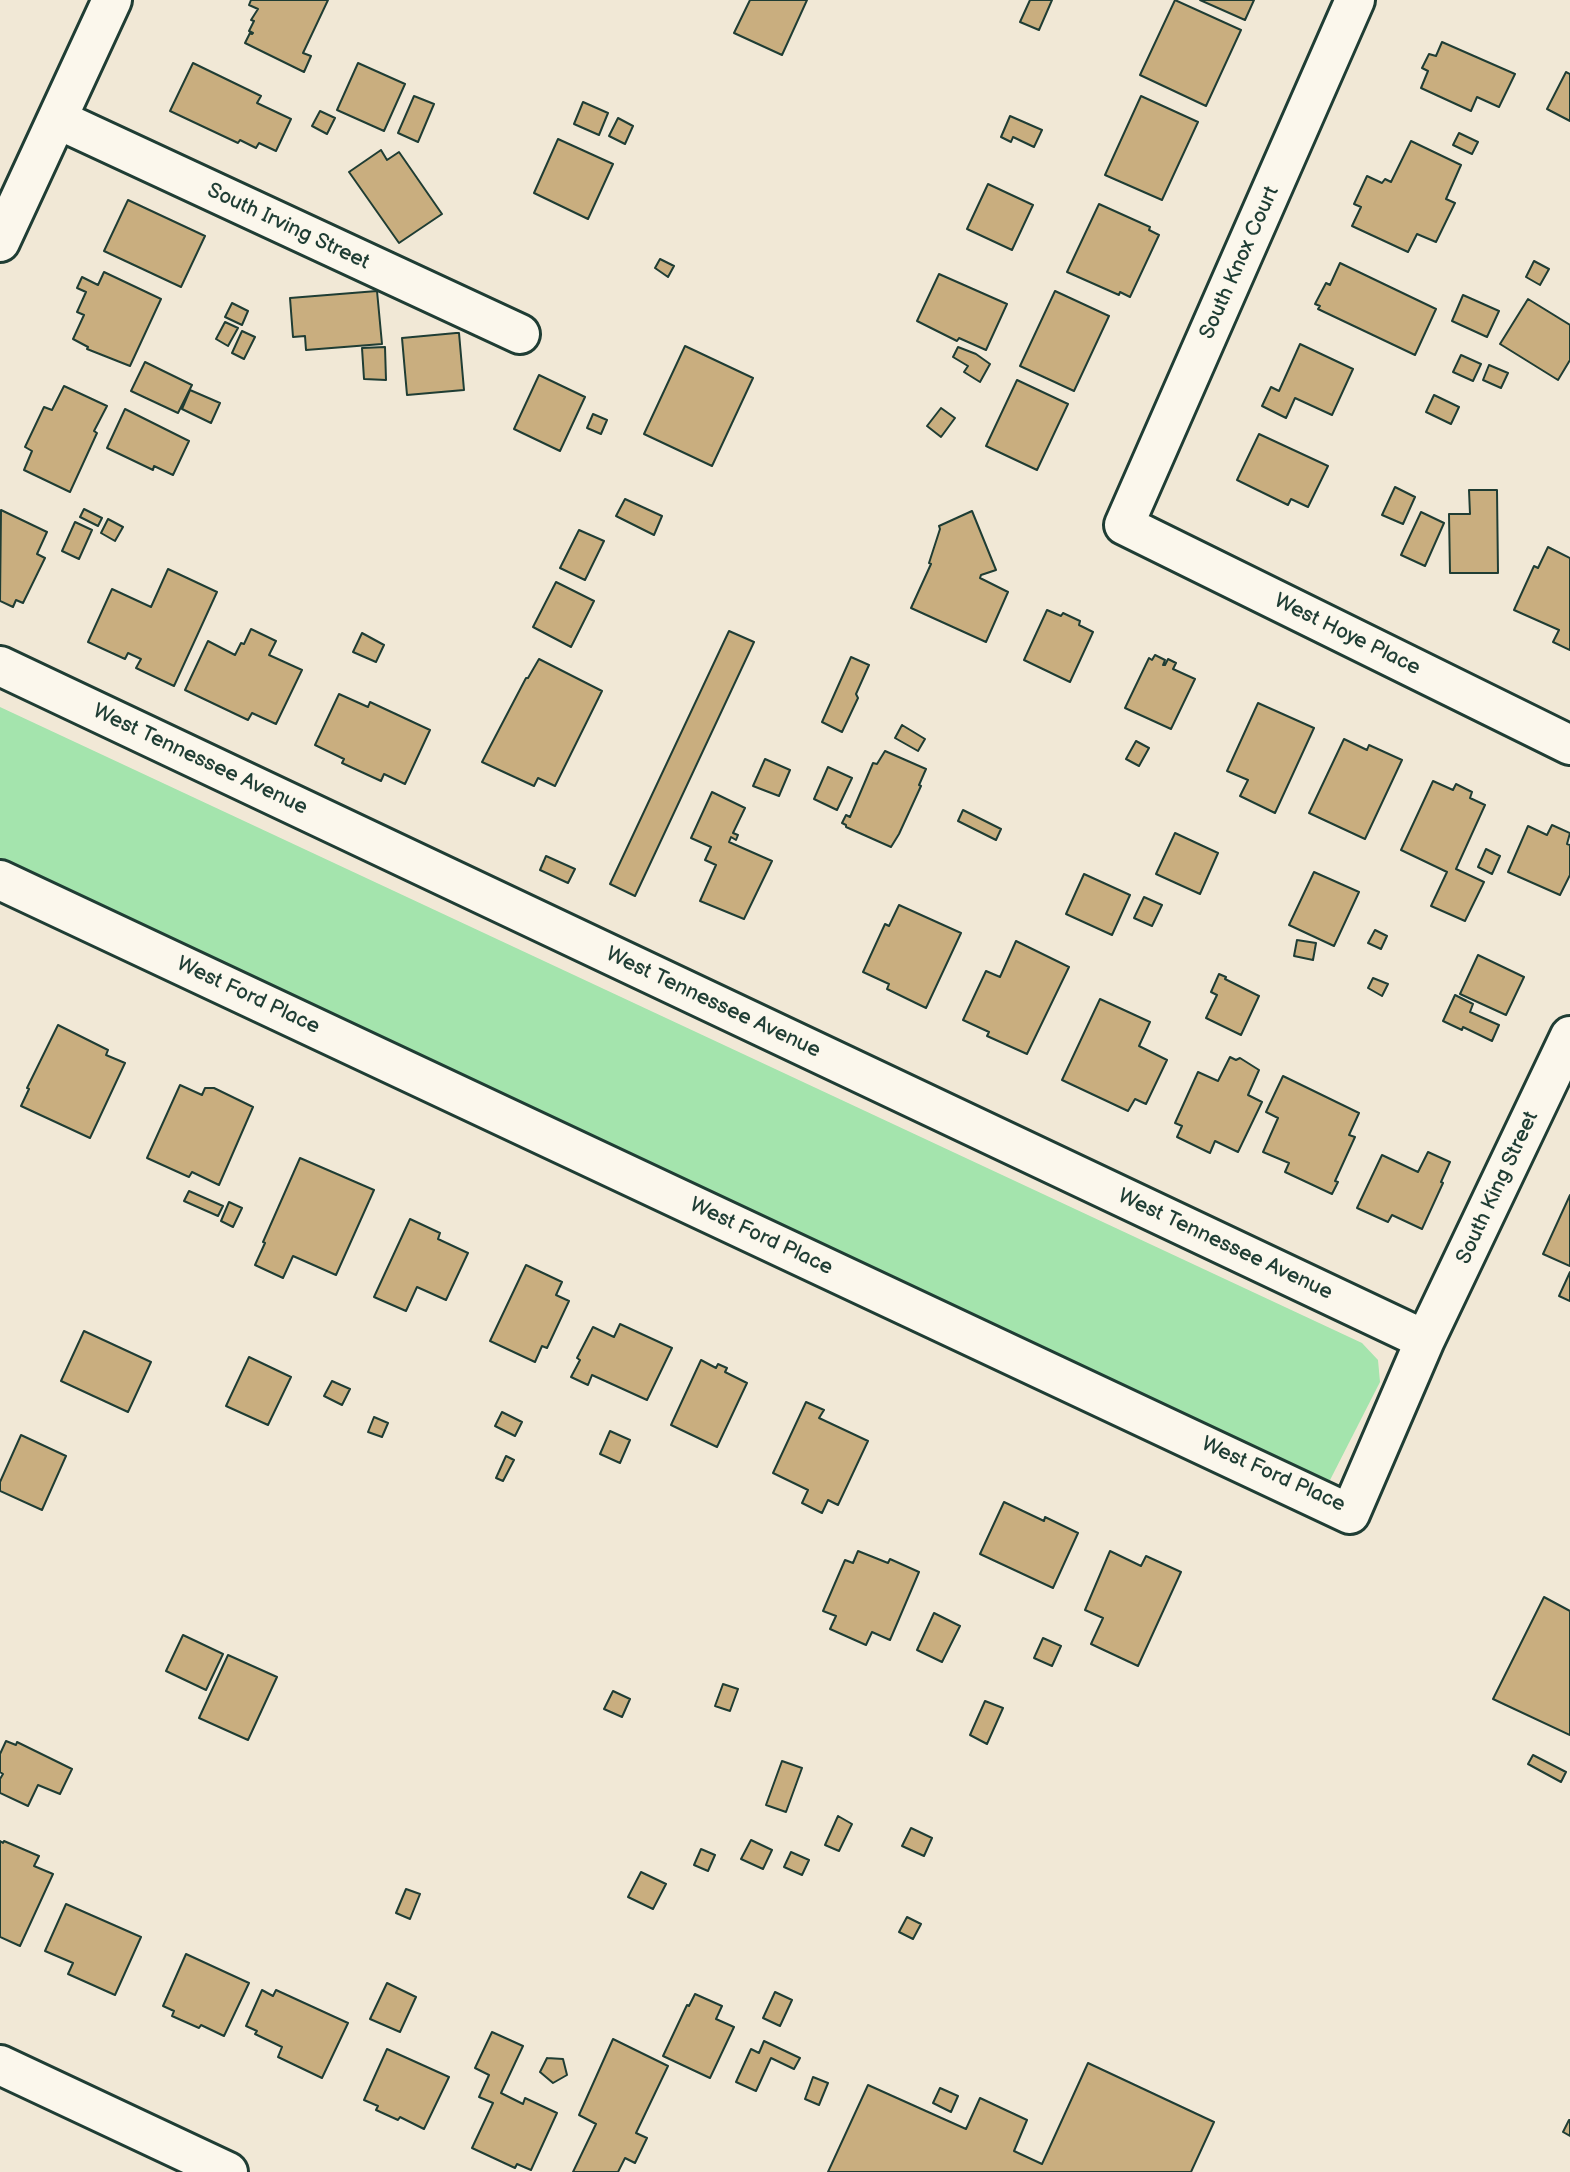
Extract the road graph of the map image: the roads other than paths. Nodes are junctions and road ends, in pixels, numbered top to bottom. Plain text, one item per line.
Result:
1 (111, 0) edge
2 (1355, 0) edge
3 (57, 119) junction
4 (0, 242) edge
5 (520, 334) dead end
6 (1124, 525) joint
7 (0, 666) edge
8 (1570, 746) edge
9 (0, 880) edge
10 (1570, 1036) edge
11 (1425, 1340) junction
12 (0, 2065) edge
13 (228, 2172) edge

1 - 3 street
2 - 6 street, South Knox Court
3 - 4 street
3 - 5 street, South Irving Street
6 - 8 street, West Hoye Place
7 - 11 street, West Tennessee Avenue
9 - 11 street, West Ford Place
10 - 11 street, South King Street
12 - 13 street

